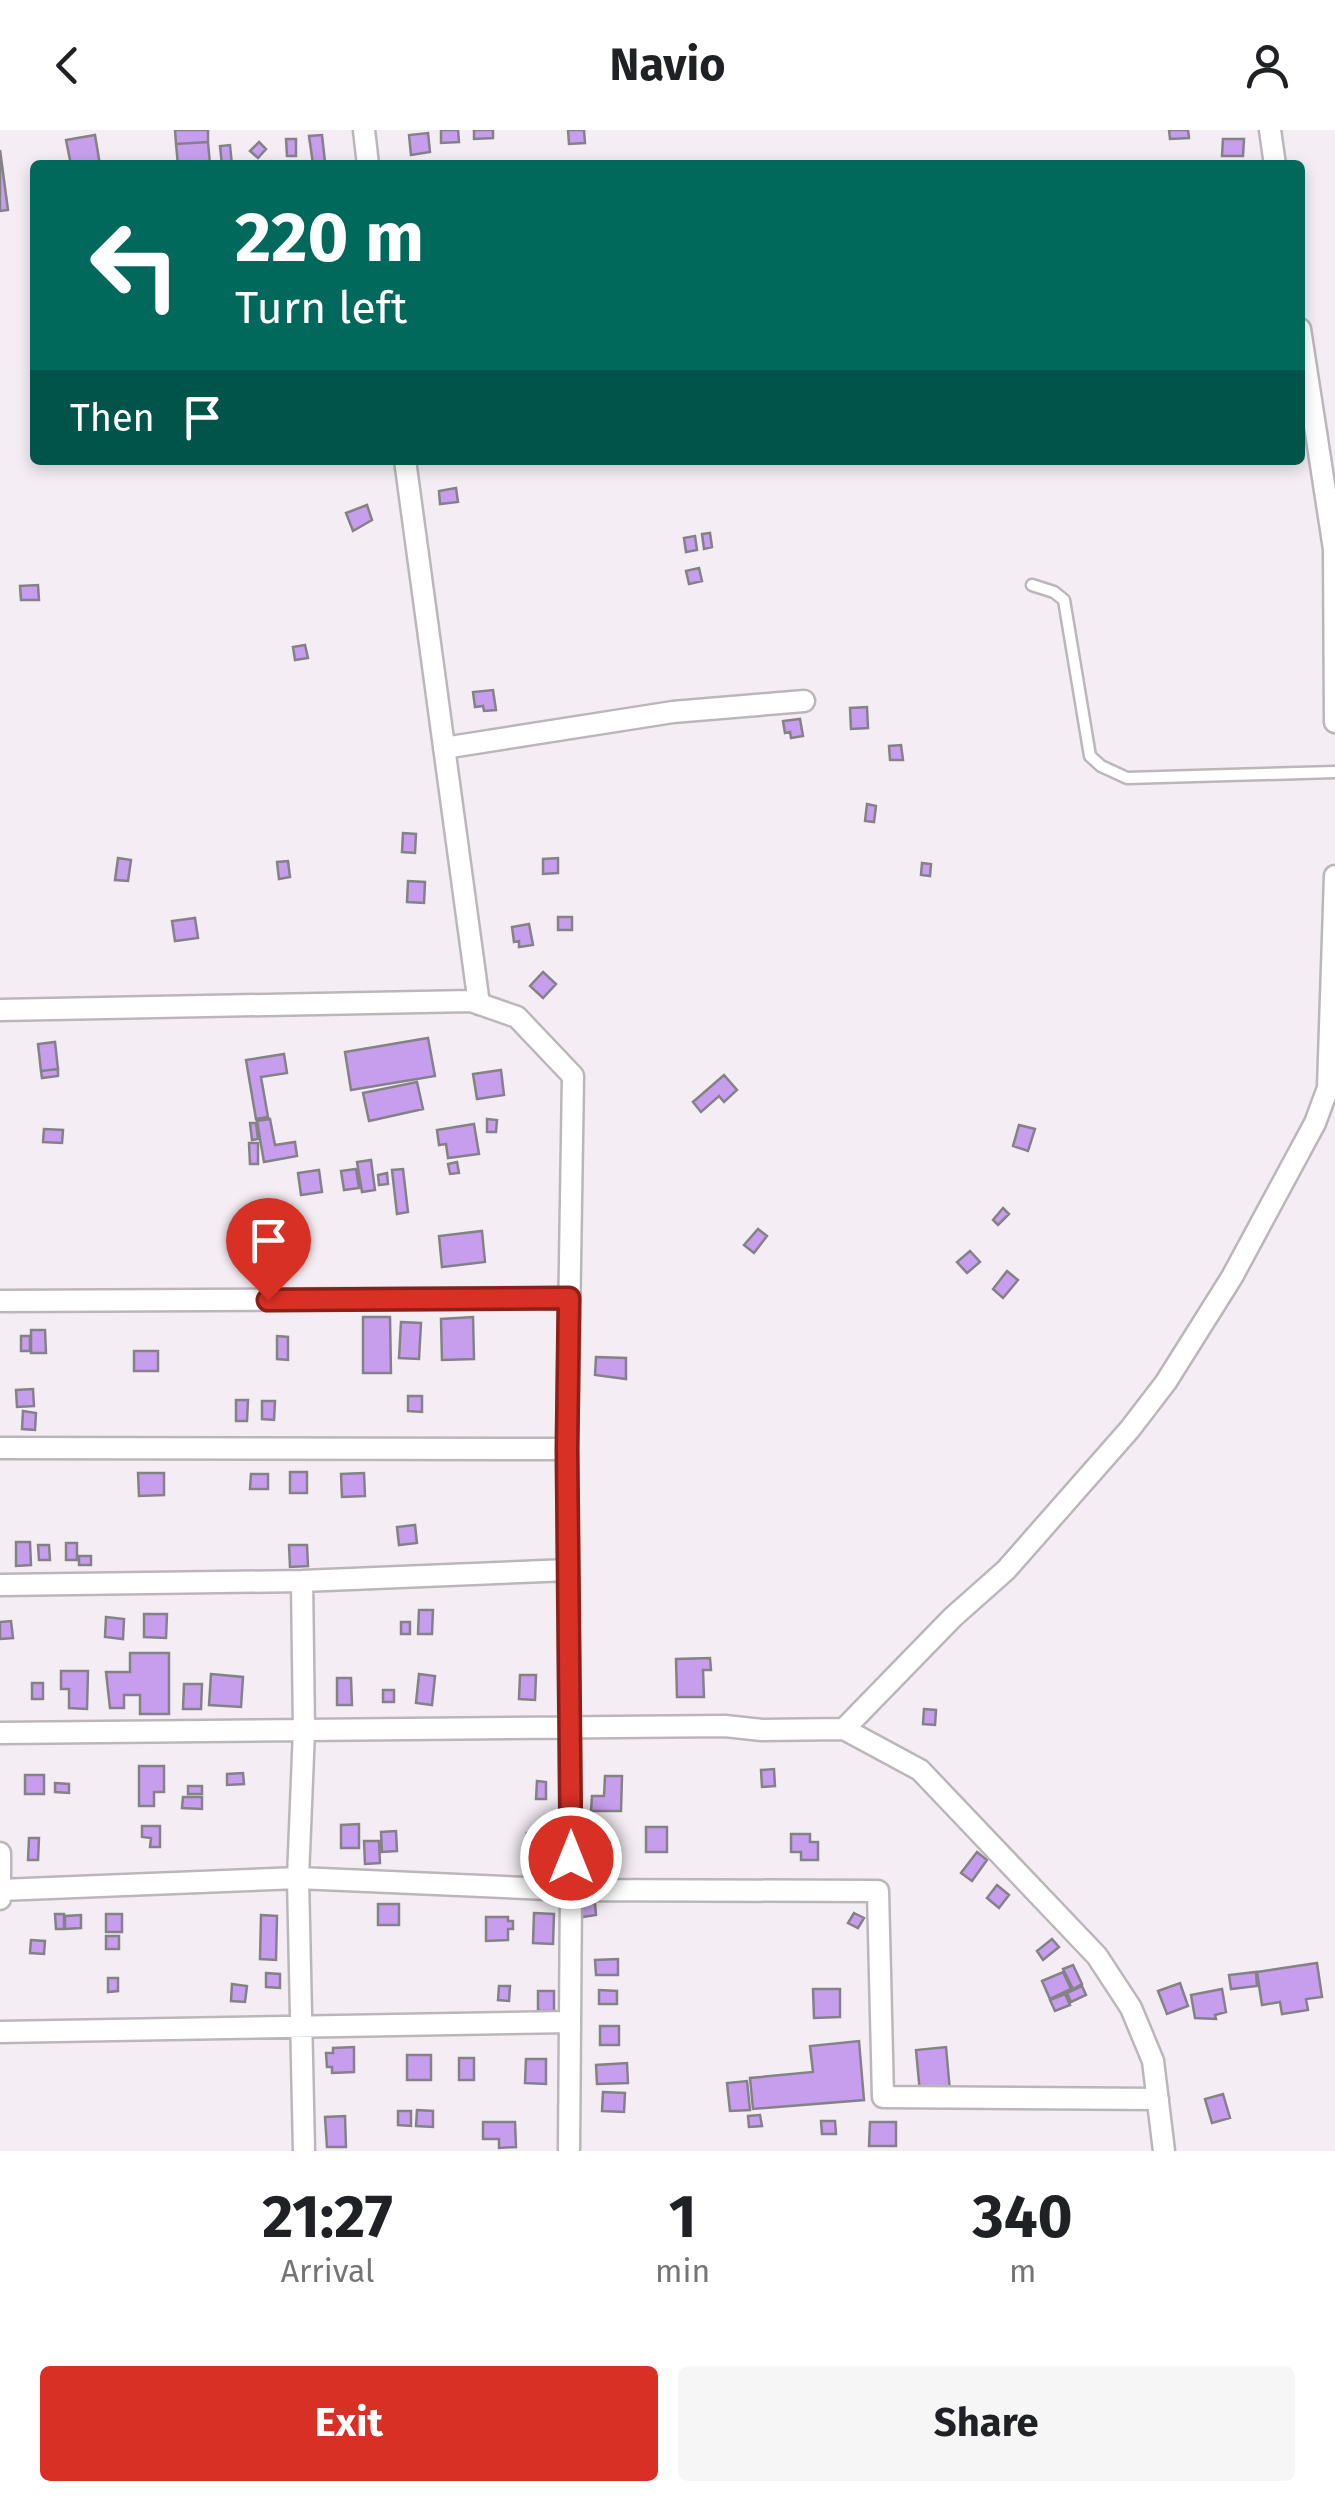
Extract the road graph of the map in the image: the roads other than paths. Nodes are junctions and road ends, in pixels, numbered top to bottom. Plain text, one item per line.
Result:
1 (364, 130) edge
2 (1270, 130) edge
3 (367, 160) edge
4 (1275, 160) edge
5 (1305, 361) edge
6 (406, 465) edge
7 (1032, 585) dead end
8 (804, 702) dead end
9 (1335, 722) edge
10 (444, 748) junction
11 (1335, 772) edge
12 (1335, 876) edge
13 (480, 1004) junction
14 (0, 1010) edge
15 (569, 1298) junction
16 (0, 1300) edge
17 (0, 1448) edge
18 (567, 1449) junction
19 (568, 1570) junction
20 (302, 1582) junction
21 (0, 1585) edge
22 (570, 1729) junction
23 (844, 1729) junction
24 (304, 1730) junction
25 (0, 1732) edge
26 (0, 1853) edge
27 (298, 1878) junction
28 (1, 1890) edge
29 (571, 1890) junction
30 (0, 1899) edge
31 (570, 2022) junction
32 (301, 2028) junction
33 (0, 2032) edge
34 (1158, 2098) junction
35 (304, 2151) edge
36 (568, 2151) edge
37 (1164, 2151) edge

1 - 3 street
2 - 4 street
5 - 9 street
6 - 10 street
7 - 11 lane
8 - 10 street
10 - 13 street
12 - 23 street
13 - 14 street
13 - 15 street
15 - 16 street
15 - 18 street
17 - 18 street
18 - 19 street
19 - 20 street
19 - 22 street
20 - 21 street
20 - 24 street
22 - 23 street
22 - 24 street
22 - 29 street
23 - 34 street
24 - 25 street
24 - 27 street
26 - 28 street
27 - 28 street
27 - 29 street
27 - 32 street
28 - 30 street
29 - 31 street
29 - 34 street
31 - 32 street
31 - 36 street
32 - 33 street
32 - 35 street
34 - 37 street

